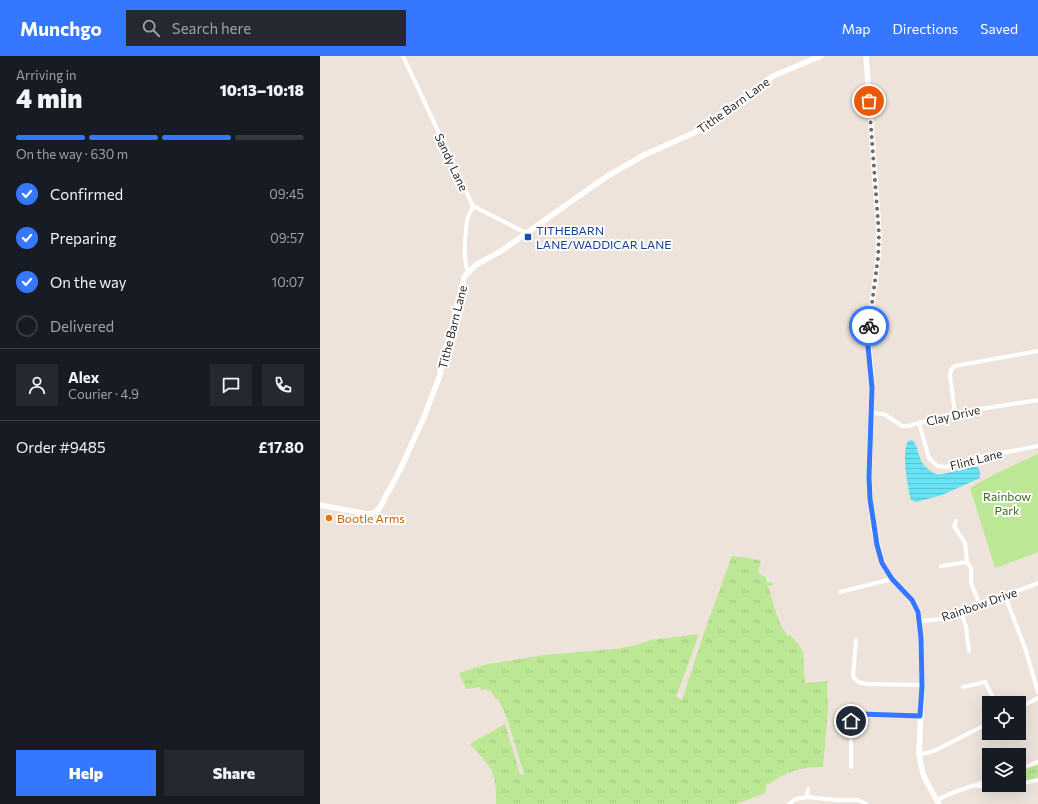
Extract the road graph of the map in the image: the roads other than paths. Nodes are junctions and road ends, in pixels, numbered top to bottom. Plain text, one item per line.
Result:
1 (403, 56) edge
2 (821, 56) edge
3 (866, 56) edge
4 (473, 206) junction
5 (526, 233) junction
6 (468, 272) junction
7 (1038, 351) edge
8 (1038, 400) edge
9 (871, 413) junction
10 (955, 413) junction
11 (919, 423) junction
12 (1038, 446) edge
13 (321, 506) edge
14 (956, 521) dead end
15 (967, 562) junction
16 (941, 566) dead end
17 (892, 579) junction
18 (1038, 583) edge
19 (840, 592) dead end
20 (1005, 596) junction
21 (980, 605) junction
22 (961, 612) junction
23 (920, 621) junction
24 (856, 640) dead end
25 (969, 651) dead end
26 (922, 686) junction
27 (963, 687) dead end
28 (1038, 692) edge
29 (992, 696) edge
30 (1038, 698) edge
31 (1026, 704) edge
32 (920, 716) junction
33 (982, 727) edge
34 (919, 754) junction
35 (1038, 762) edge
36 (1026, 766) edge
37 (851, 767) dead end
38 (1038, 780) edge
39 (982, 782) edge
40 (1026, 783) edge
41 (972, 786) junction
42 (982, 786) edge
43 (808, 789) dead end
44 (807, 797) junction
45 (821, 798) junction
46 (938, 802) edge
47 (789, 804) edge
48 (821, 804) edge
49 (866, 804) edge

1 - 4 street, Sandy Lane
2 - 5 street, Tithe Barn Lane
3 - 9 street
4 - 5 street
4 - 6 street
5 - 6 street, Tithe Barn Lane
6 - 13 street, Tithe Barn Lane
7 - 10 street
8 - 10 street, Clay Drive
9 - 11 street, Clay Drive
9 - 17 street
10 - 11 street, Clay Drive
11 - 12 street, Flint Lane
14 - 15 street
15 - 16 street
15 - 21 street
17 - 19 street
17 - 23 street
18 - 20 street, Rainbow Drive
20 - 21 street, Rainbow Drive
20 - 28 street
21 - 22 street, Rainbow Drive
22 - 23 street, Rainbow Drive
22 - 25 street
23 - 26 street
24 - 26 street
26 - 32 street
27 - 29 street
30 - 31 street
32 - 34 street
32 - 37 street
33 - 34 street
34 - 46 street
35 - 36 street
38 - 40 street
39 - 41 street
41 - 42 street
41 - 46 street
43 - 44 street
44 - 45 street
44 - 47 street
45 - 48 street
45 - 49 street

